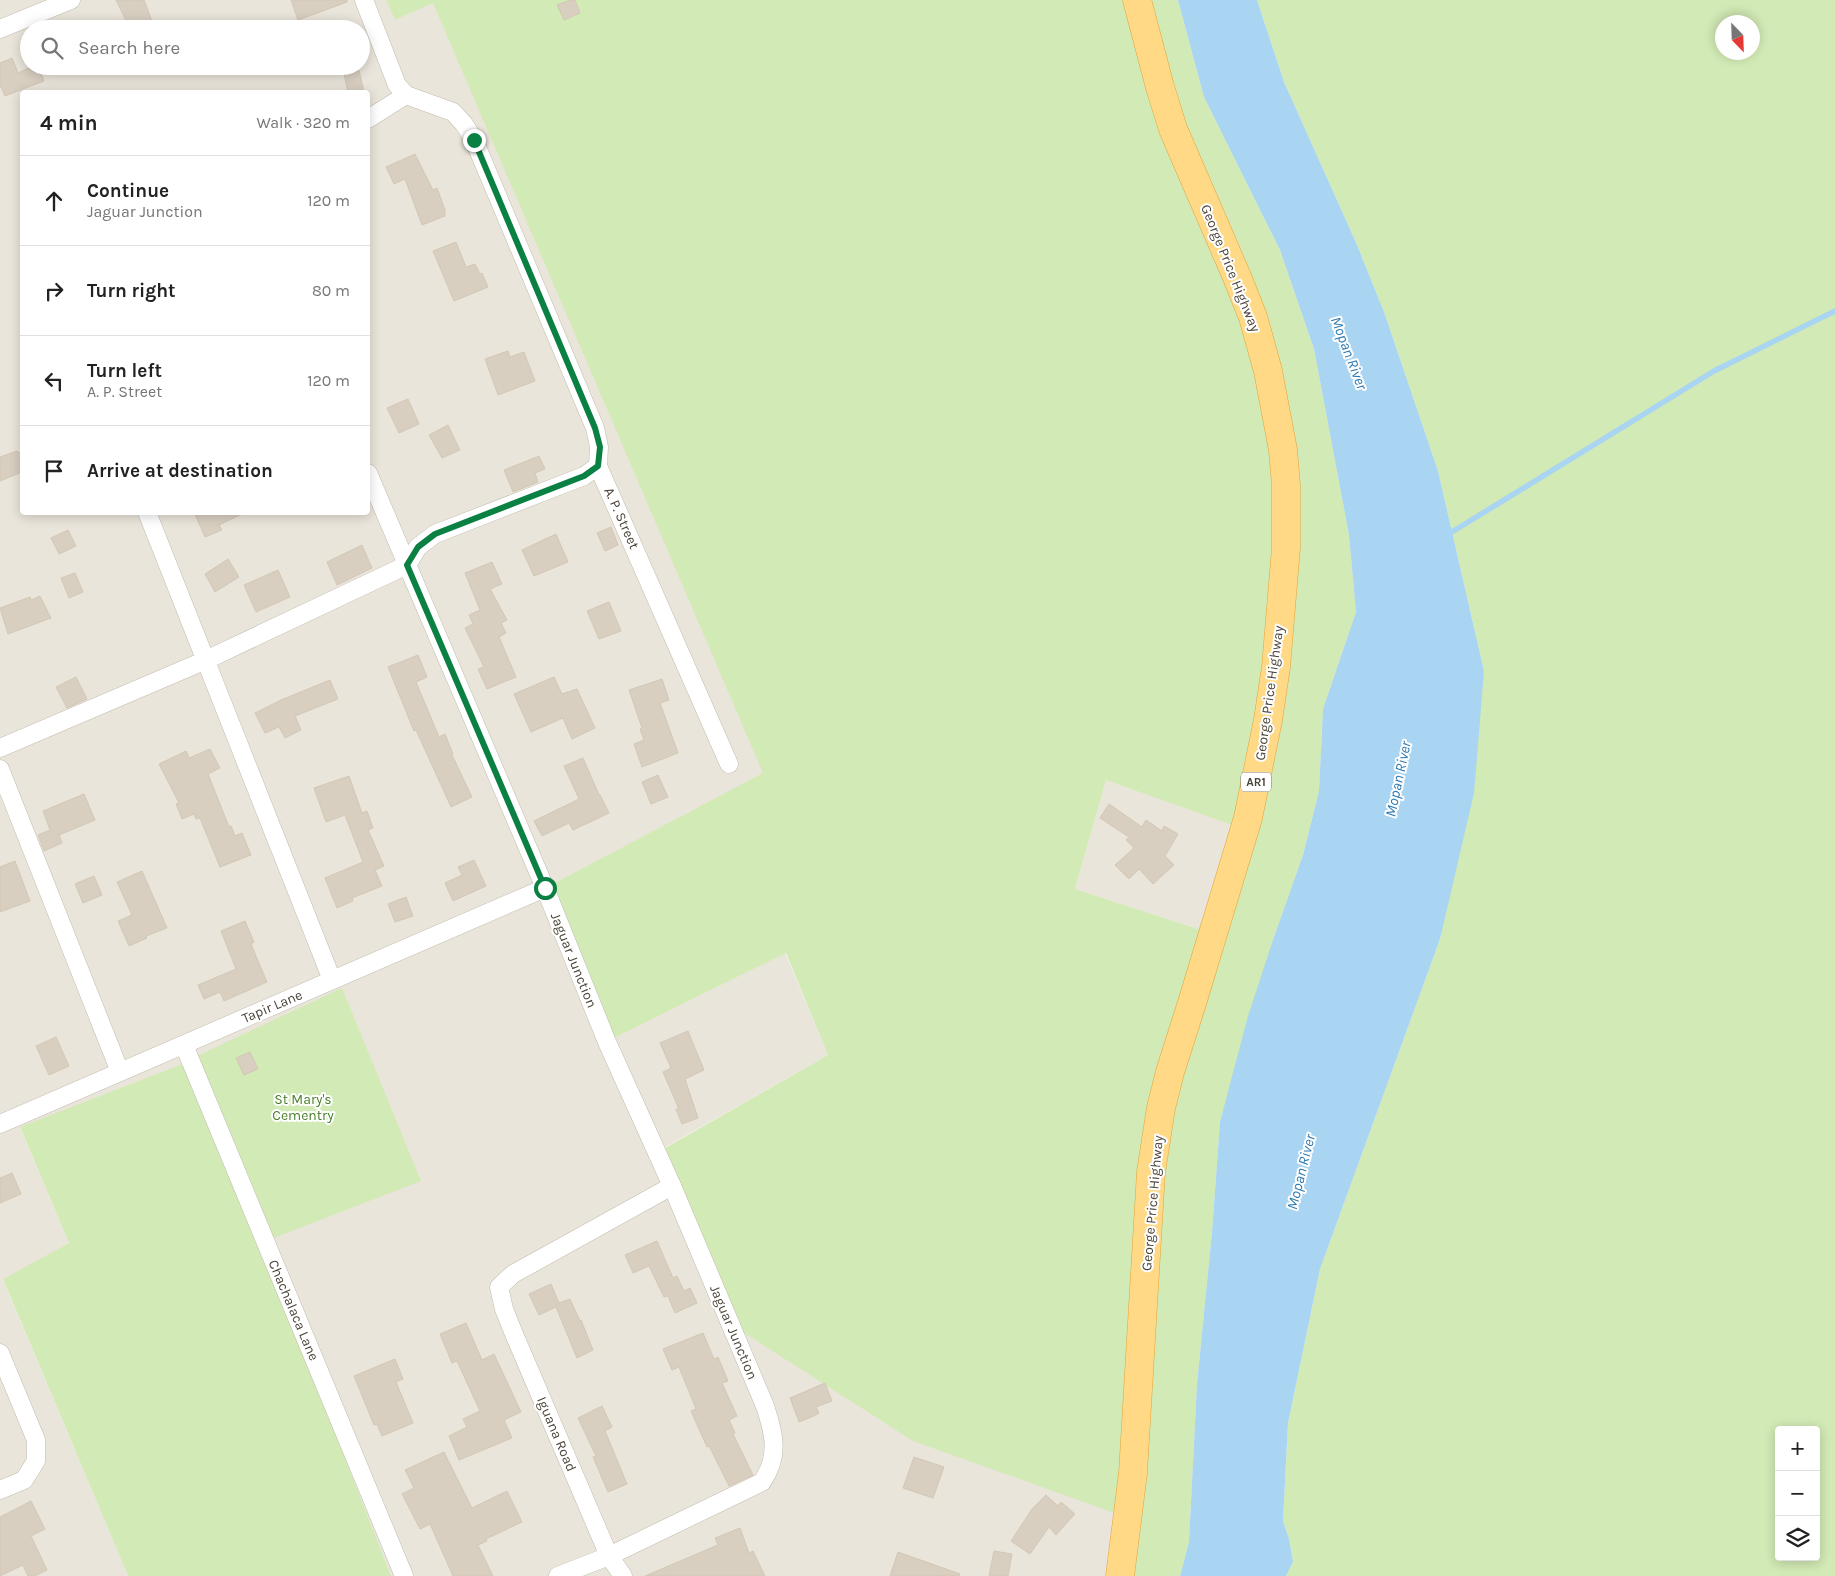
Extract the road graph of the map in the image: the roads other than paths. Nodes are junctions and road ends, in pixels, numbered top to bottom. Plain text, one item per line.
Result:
1 (71, 0) edge
2 (364, 0) edge
3 (1137, 0) edge
4 (52, 4) edge
5 (0, 29) edge
6 (406, 94) junction
7 (370, 118) edge
8 (598, 466) junction
9 (370, 478) edge
10 (148, 515) edge
11 (407, 565) junction
12 (206, 660) junction
13 (0, 748) edge
14 (729, 764) dead end
15 (0, 769) edge
16 (545, 888) junction
17 (332, 980) junction
18 (184, 1045) junction
19 (120, 1072) junction
20 (0, 1124) edge
21 (672, 1186) junction
22 (0, 1353) edge
23 (0, 1490) edge
24 (609, 1556) junction
25 (404, 1576) edge
26 (558, 1576) edge
27 (623, 1576) edge
28 (1120, 1576) edge

1 - 4 street
2 - 6 street
3 - 28 highway, George Price Highway / AR1
4 - 5 street
6 - 7 street
6 - 8 street, A. P. Street
8 - 11 street
8 - 14 street, A. P. Street
9 - 11 street, Jaguar Junction
10 - 12 street
11 - 12 street
11 - 16 street, Jaguar Junction
12 - 13 street
12 - 17 street
15 - 19 street
16 - 17 street, Tapir Lane
16 - 21 street, Jaguar Junction
17 - 18 street, Tapir Lane
18 - 19 street, Tapir Lane
18 - 25 street, Chachalaca Lane
19 - 20 street, Tapir Lane
21 - 24 street, Jaguar Junction
21 - 24 street, Iguana Road
22 - 23 street
24 - 26 street
24 - 27 street, Iguana Road

